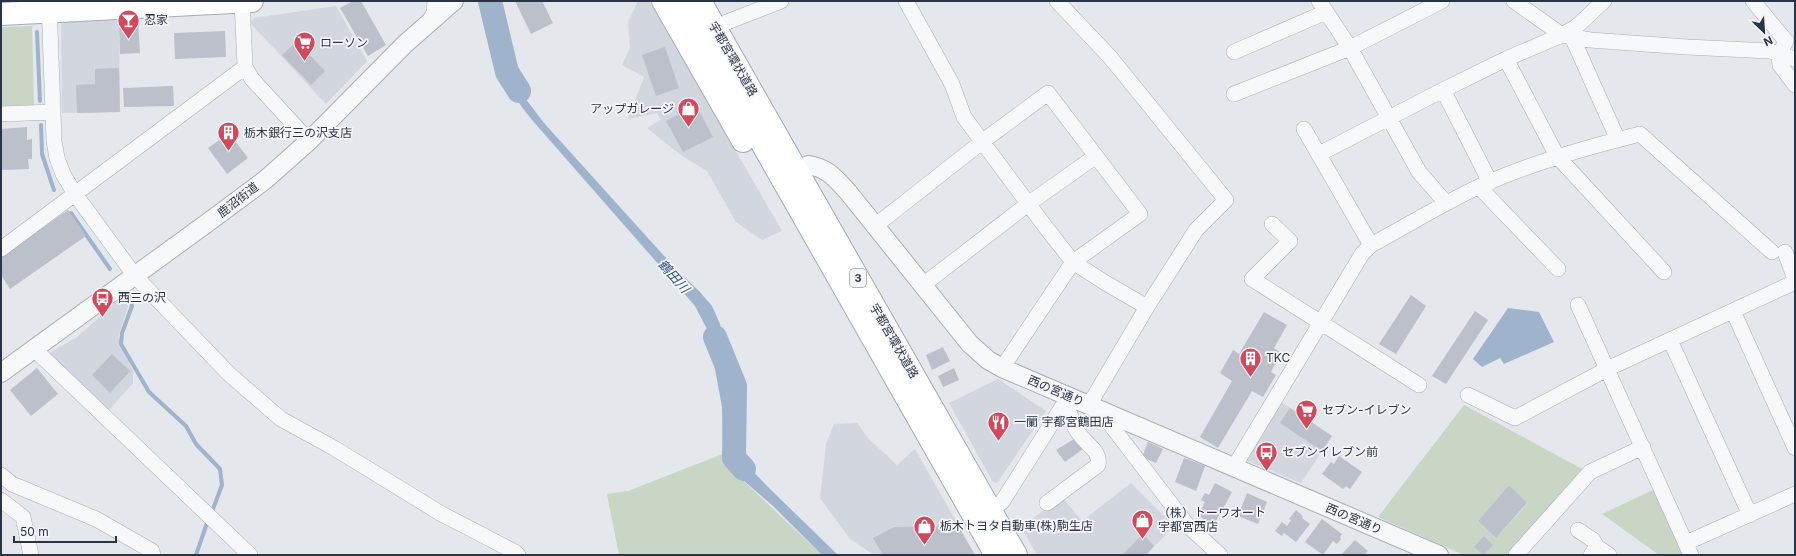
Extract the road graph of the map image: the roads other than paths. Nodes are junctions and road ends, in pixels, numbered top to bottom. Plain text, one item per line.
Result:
1 (245, 1) edge
2 (434, 1) edge
3 (454, 1) edge
4 (663, 1) edge
5 (681, 1) edge
6 (700, 1) edge
7 (716, 1) edge
8 (782, 1) edge
9 (906, 1) edge
10 (1057, 1) edge
11 (1442, 1) edge
12 (1514, 1) edge
13 (1604, 1) edge
14 (1753, 1) edge
15 (50, 6) edge
16 (1322, 6) edge
17 (1, 14) edge
18 (429, 22) junction
19 (727, 22) junction
20 (1567, 36) junction
21 (1350, 48) junction
22 (1234, 52) dead end
23 (1779, 54) junction
24 (1506, 59) junction
25 (1795, 59) edge
26 (245, 67) junction
27 (1795, 85) edge
28 (1443, 90) junction
29 (1234, 94) dead end
30 (53, 112) junction
31 (1, 114) edge
32 (1390, 118) junction
33 (1304, 129) dead end
34 (1618, 140) junction
35 (309, 141) junction
36 (983, 141) junction
37 (1319, 154) junction
38 (1096, 156) junction
39 (1557, 156) junction
40 (808, 165) junction
41 (1485, 184) junction
42 (75, 194) junction
43 (1446, 203) junction
44 (1028, 204) junction
45 (1272, 224) dead end
46 (875, 226) junction
47 (1371, 245) junction
48 (1, 249) edge
49 (1073, 262) junction
50 (1558, 269) dead end
51 (1664, 272) dead end
52 (135, 276) junction
53 (1795, 280) edge
54 (923, 286) junction
55 (1578, 306) dead end
56 (1147, 307) junction
57 (1733, 311) junction
58 (1320, 324) junction
59 (882, 337) junction
60 (1670, 340) junction
61 (34, 349) junction
62 (1002, 368) junction
63 (1607, 369) junction
64 (1, 373) edge
65 (1419, 385) dead end
66 (1468, 395) dead end
67 (1067, 399) junction
68 (1089, 405) junction
69 (1106, 413) junction
70 (1643, 447) junction
71 (1795, 448) edge
72 (1234, 467) junction
73 (1, 474) edge
74 (1795, 494) edge
75 (1, 500) edge
76 (1047, 503) dead end
77 (1750, 515) junction
78 (984, 516) junction
79 (1578, 530) dead end
80 (1688, 549) edge
81 (1599, 552) edge
82 (31, 555) edge
83 (153, 555) edge
84 (250, 555) edge
85 (518, 555) edge
86 (996, 555) edge
87 (1016, 555) edge
88 (1220, 555) edge
89 (1439, 555) edge
90 (1516, 555) edge

1 - 15 main road
1 - 26 street
2 - 18 street
3 - 18 street, 鹿沼街道
4 - 59 main road, 3
5 - 59 main road, 宇都宮環状道路 / 3
6 - 59 main road, 宇都宮環状道路 / 3
7 - 19 main road, 3
8 - 19 street
9 - 36 street
10 - 56 street
11 - 21 street
12 - 20 street
13 - 20 street
14 - 23 street
15 - 17 main road
15 - 30 street
16 - 21 street
16 - 22 street
18 - 35 street, 鹿沼街道
19 - 40 main road, 3
20 - 23 street
20 - 24 street
20 - 34 street
21 - 29 street
21 - 32 street
23 - 25 street
23 - 27 street
24 - 28 street
24 - 39 street
26 - 35 street
26 - 42 street
28 - 32 street
28 - 41 street
30 - 31 street
30 - 42 street
32 - 37 street
32 - 43 street
33 - 37 street
34 - 39 street
34 - 53 street
35 - 52 street, 鹿沼街道
36 - 38 street
36 - 44 street
36 - 46 street
37 - 47 street
38 - 44 street
38 - 49 street
39 - 41 street
39 - 51 street
40 - 46 street, 西の宮通り
40 - 59 main road, 3
41 - 43 street
41 - 50 street
42 - 48 street
42 - 52 street
43 - 47 street
44 - 49 street
44 - 54 street
45 - 58 street
46 - 54 street, 西の宮通り
47 - 58 street
49 - 56 street
49 - 62 street
52 - 61 street, 鹿沼街道
52 - 85 street
53 - 57 street
54 - 62 street, 西の宮通り
55 - 63 street
56 - 68 street
57 - 60 street
57 - 71 street
58 - 65 street
58 - 72 street
59 - 78 main road, 宇都宮環状道路 / 3
60 - 63 street
60 - 77 street
61 - 64 street, 鹿沼街道
61 - 84 street
62 - 67 street, 西の宮通り
63 - 66 street
63 - 70 street
67 - 68 street, 西の宮通り
67 - 76 street
67 - 78 street
68 - 69 street, 西の宮通り
69 - 72 street, 西の宮通り
69 - 88 street
70 - 80 street
70 - 90 street
72 - 89 street, 西の宮通り
73 - 83 street
74 - 77 street
75 - 82 street
77 - 80 street
78 - 86 main road, 宇都宮環状道路 / 3
78 - 87 main road, 宇都宮環状道路 / 3
79 - 81 street

